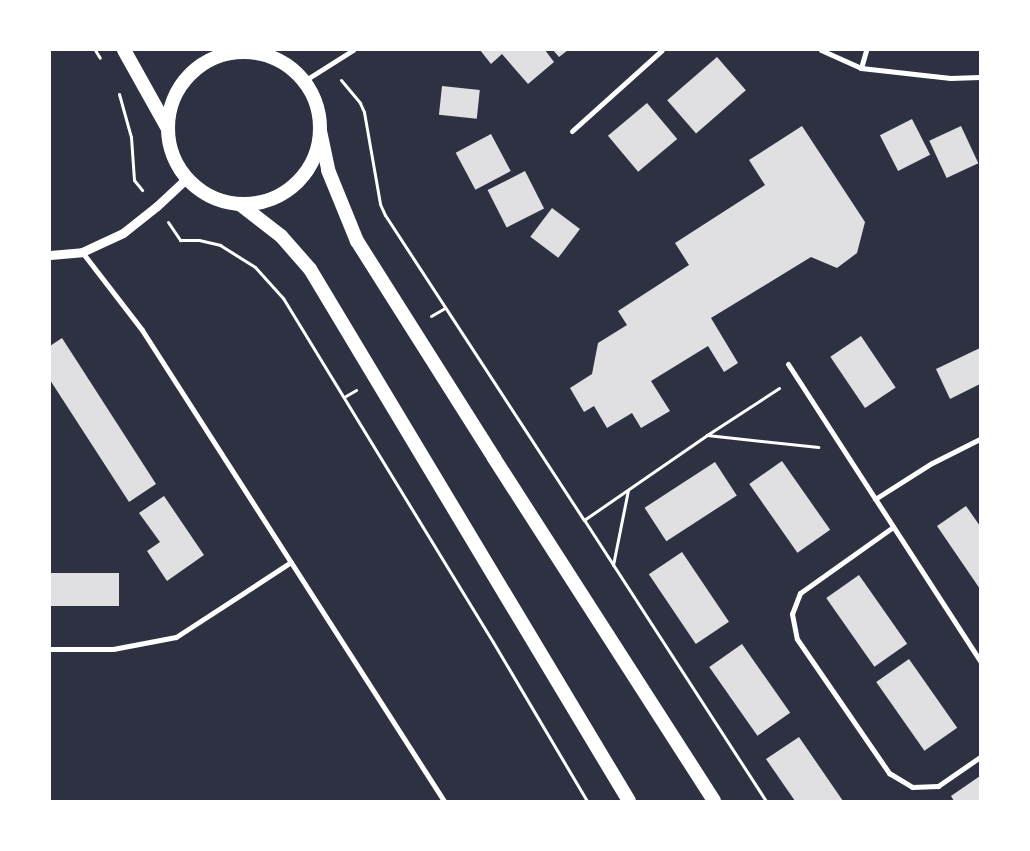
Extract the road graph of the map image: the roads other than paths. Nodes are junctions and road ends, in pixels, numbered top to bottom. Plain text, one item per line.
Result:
1 (124, 50) edge
2 (353, 50) edge
3 (662, 50) edge
4 (821, 50) edge
5 (866, 50) edge
6 (243, 51) edge
7 (861, 68) junction
8 (980, 78) edge
9 (304, 81) junction
10 (167, 127) junction
11 (320, 131) junction
12 (572, 131) dead end
13 (186, 179) junction
14 (241, 205) junction
15 (82, 252) junction
16 (50, 255) edge
17 (788, 364) dead end
18 (980, 439) edge
19 (875, 499) junction
20 (894, 527) junction
21 (291, 562) junction
22 (50, 649) edge
23 (980, 661) edge
24 (980, 757) edge
25 (444, 801) edge
26 (629, 801) edge
27 (714, 801) edge

1 - 10 highway
2 - 9 street
3 - 12 street
4 - 7 street
5 - 7 street
6 - 9 highway
6 - 10 highway
7 - 8 street
9 - 11 highway
10 - 13 highway
11 - 14 highway
11 - 27 highway
13 - 14 highway
13 - 15 street
14 - 26 highway
15 - 16 street
15 - 21 street
17 - 19 street
18 - 19 street
19 - 20 street
20 - 23 street
20 - 24 street
21 - 22 street
21 - 25 street

